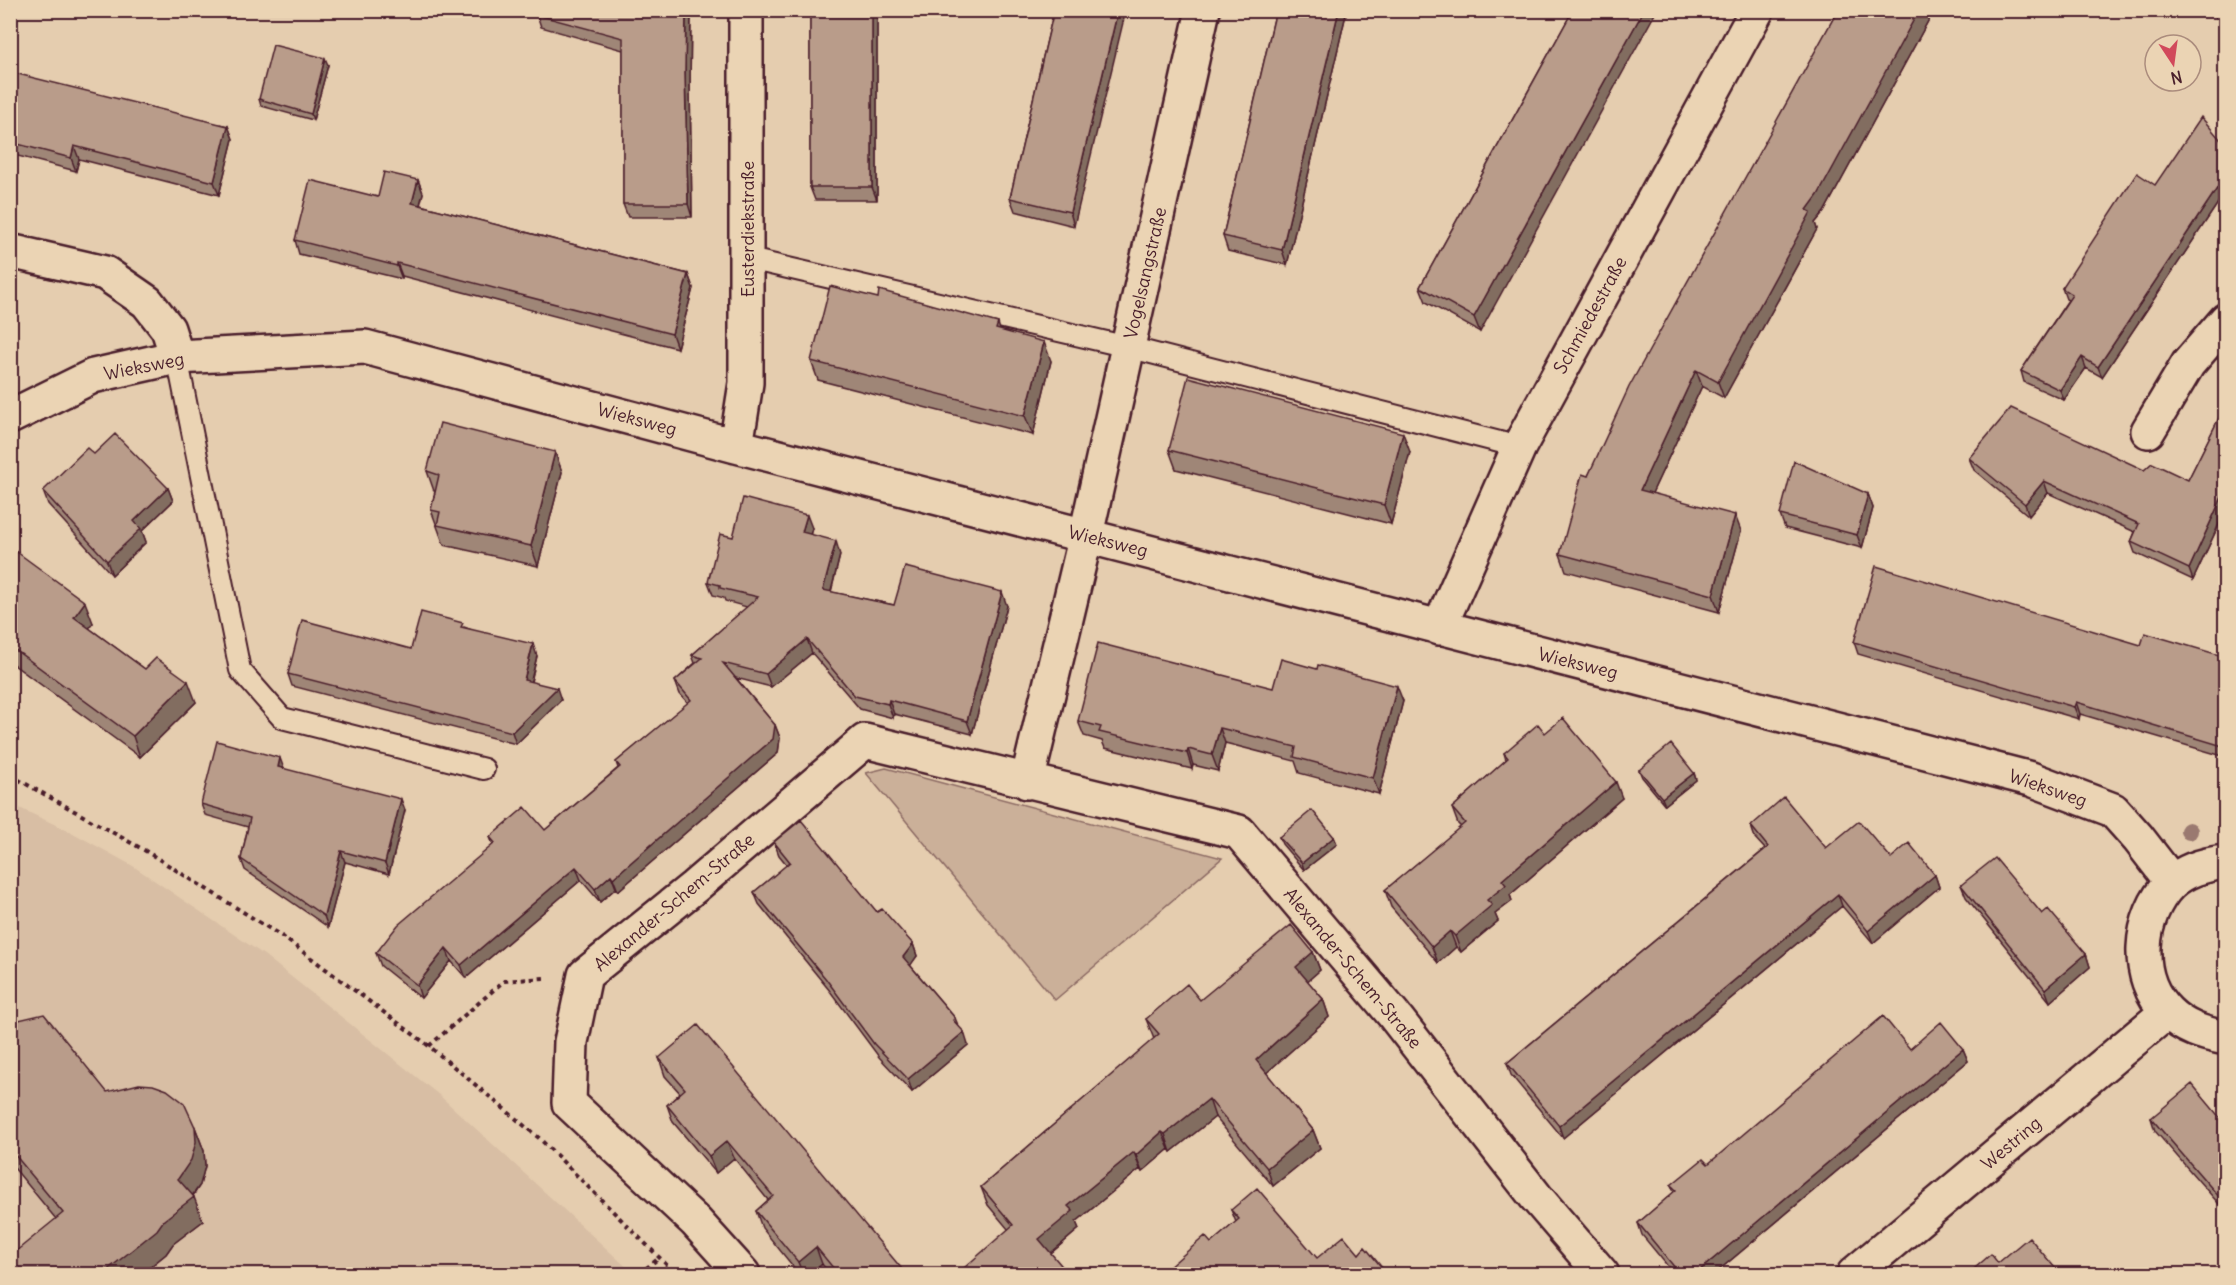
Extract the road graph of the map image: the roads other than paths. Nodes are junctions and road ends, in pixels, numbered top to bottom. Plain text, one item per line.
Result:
1 (746, 10) edge
2 (1203, 10) edge
3 (1757, 10) edge
4 (10, 251) edge
5 (747, 263) junction
6 (2226, 320) edge
7 (1128, 347) junction
8 (177, 357) junction
9 (10, 417) edge
10 (2148, 431) dead end
11 (736, 446) junction
12 (1519, 447) junction
13 (1086, 535) junction
14 (1439, 628) junction
15 (484, 769) dead end
16 (1027, 782) junction
17 (2226, 862) edge
18 (2172, 882) junction
19 (2167, 1012) junction
20 (2226, 1038) edge
21 (743, 1275) edge
22 (1602, 1275) edge
23 (1854, 1275) edge

1 - 5 street, Eusterdiekstraße
2 - 7 street, Vogelsangstraße
3 - 12 street, Schmiedestraße
4 - 8 street
5 - 7 lane
5 - 11 street, Eusterdiekstraße
6 - 10 street
7 - 12 lane
7 - 13 street, Vogelsangstraße
8 - 9 street, Wieksweg
8 - 11 street, Wieksweg
8 - 15 lane
11 - 13 street, Wieksweg
12 - 14 street, Schmiedestraße
13 - 14 street, Wieksweg
13 - 16 street
14 - 18 street, Wieksweg
16 - 21 street, Alexander-Schem-Straße
16 - 22 street, Alexander-Schem-Straße
17 - 18 street
18 - 19 street
19 - 20 street
19 - 23 street, Westring

